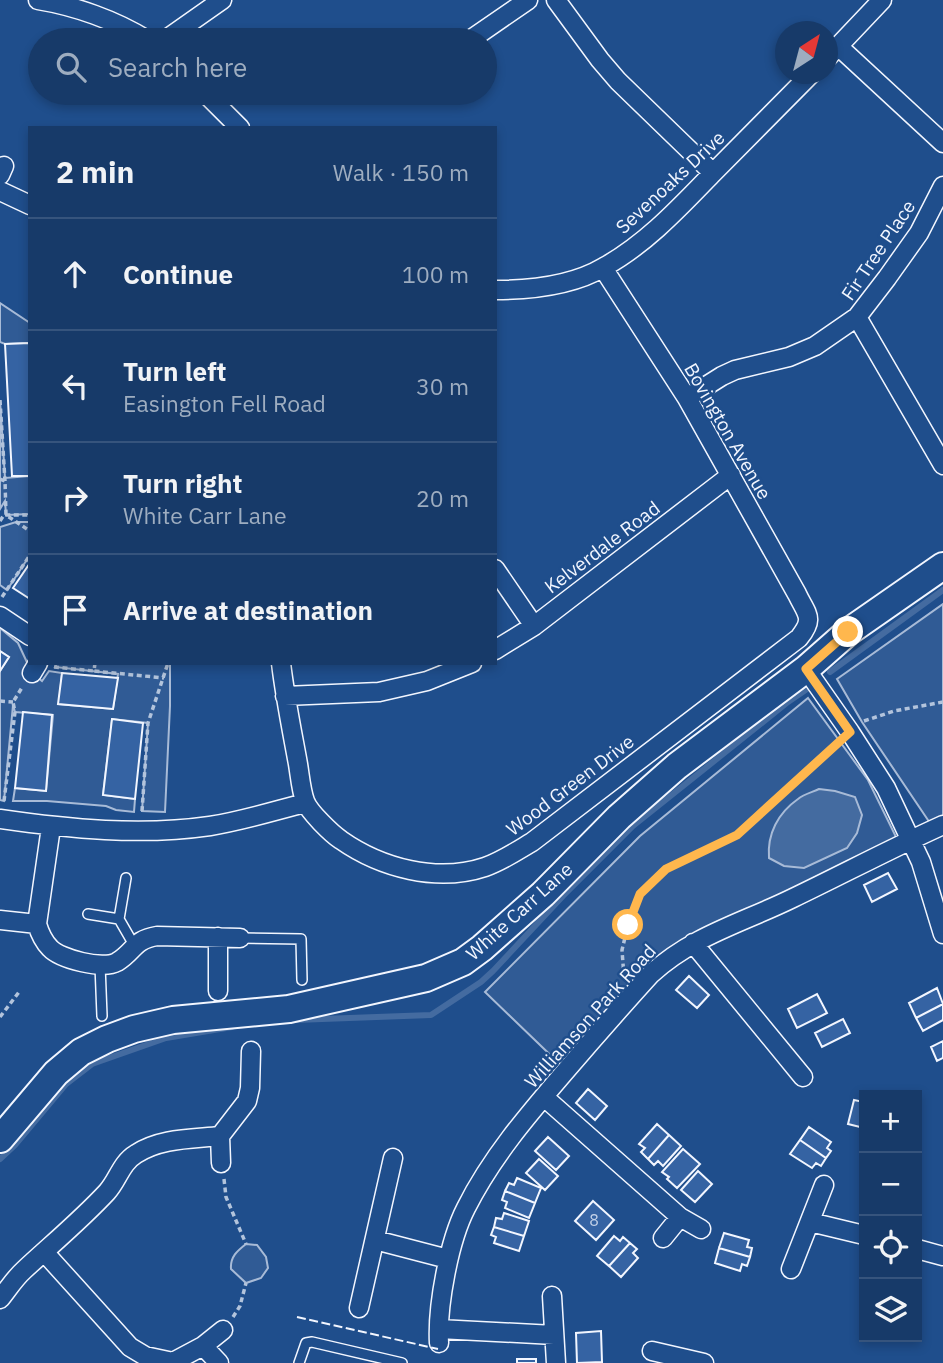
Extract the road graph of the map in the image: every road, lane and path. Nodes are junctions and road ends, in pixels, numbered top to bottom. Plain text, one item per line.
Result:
1 (38, 0) edge
2 (222, 0) edge
3 (527, 0) edge
4 (556, 0) edge
5 (882, 0) edge
6 (123, 28) edge
7 (182, 28) edge
8 (487, 28) edge
9 (838, 46) edge
10 (838, 55) edge
11 (801, 84) edge
12 (217, 105) edge
13 (238, 126) edge
14 (943, 143) edge
15 (713, 173) junction
16 (943, 186) edge
17 (0, 191) edge
18 (28, 204) edge
19 (603, 268) junction
20 (497, 290) edge
21 (857, 317) junction
22 (687, 398) junction
23 (0, 400) edge
24 (0, 407) edge
25 (943, 464) edge
26 (731, 475) junction
27 (0, 479) edge
28 (5, 481) junction
29 (6, 515) junction
30 (28, 516) edge
31 (0, 521) edge
32 (28, 530) edge
33 (28, 558) edge
34 (943, 566) edge
35 (497, 572) edge
36 (0, 601) edge
37 (0, 616) edge
38 (809, 619) joint
39 (534, 626) junction
40 (28, 635) edge
41 (497, 649) edge
42 (95, 665) edge
43 (167, 665) edge
44 (281, 665) edge
45 (467, 665) edge
46 (36, 667) edge
47 (806, 669) junction
48 (94, 671) junction
49 (164, 678) junction
50 (285, 696) junction
51 (0, 701) edge
52 (13, 702) junction
53 (943, 702) edge
54 (850, 732) junction
55 (305, 803) junction
56 (1, 819) edge
57 (943, 825) edge
58 (51, 827) junction
59 (141, 830) junction
60 (910, 839) junction
61 (126, 878) dead end
62 (88, 914) dead end
63 (119, 919) junction
64 (0, 920) edge
65 (37, 924) junction
66 (943, 934) edge
67 (218, 937) junction
68 (240, 938) joint
69 (693, 943) junction
70 (134, 945) junction
71 (100, 965) junction
72 (302, 980) dead end
73 (218, 991) dead end
74 (19, 992) dead end
75 (632, 995) junction
76 (102, 1016) dead end
77 (0, 1017) edge
78 (251, 1051) dead end
79 (803, 1077) dead end
80 (544, 1097) junction
81 (220, 1136) junction
82 (0, 1139) edge
83 (393, 1158) dead end
84 (221, 1163) joint
85 (824, 1185) dead end
86 (680, 1216) junction
87 (810, 1222) junction
88 (701, 1230) dead end
89 (859, 1234) edge
90 (663, 1238) dead end
91 (374, 1240) junction
92 (246, 1244) dead end
93 (922, 1250) edge
94 (44, 1253) junction
95 (943, 1256) edge
96 (448, 1259) junction
97 (791, 1269) dead end
98 (246, 1283) dead end
99 (552, 1296) dead end
100 (0, 1299) edge
101 (359, 1308) dead end
102 (223, 1330) joint
103 (554, 1335) junction
104 (203, 1346) junction
105 (652, 1351) dead end
106 (219, 1363) edge
107 (299, 1363) edge
108 (401, 1363) edge
109 (555, 1363) edge
110 (704, 1363) edge

1 - 6 street
2 - 7 street
3 - 8 street
4 - 15 street
5 - 9 street
10 - 14 street
11 - 15 street, Sevenoaks Drive
12 - 13 street
15 - 19 street, Sevenoaks Drive
16 - 21 street, Fir Tree Place
17 - 18 street
19 - 20 street, Sevenoaks Drive
19 - 22 street, Bovington Avenue
21 - 22 street, Fir Tree Place
21 - 25 street
22 - 26 street, Bovington Avenue
23 - 24 path
24 - 28 path
26 - 38 street, Bovington Avenue
26 - 39 street, Kelverdale Road
27 - 28 path
28 - 29 path
29 - 30 path
29 - 31 path
29 - 32 path
33 - 36 path
34 - 47 street, White Carr Lane
35 - 39 street
37 - 40 street
38 - 55 street, Wood Green Drive
39 - 41 street, Kelverdale Road
42 - 48 path
43 - 49 path
44 - 50 street
45 - 50 street
46 - 48 path
46 - 52 path
47 - 54 street
47 - 82 street, White Carr Lane
48 - 49 path
49 - 59 path
50 - 55 street
51 - 52 path
52 - 56 path
53 - 54 path
54 - 60 street
54 - 75 path
55 - 59 street
56 - 58 street
57 - 60 street, Williamson Park Road
58 - 59 street
58 - 65 street
60 - 66 street
60 - 69 street, Williamson Park Road
61 - 63 lane
62 - 63 lane
63 - 70 lane
64 - 65 street
65 - 71 street
67 - 68 street
67 - 70 street
67 - 73 street
68 - 72 lane
69 - 75 street, Williamson Park Road
69 - 79 street
70 - 71 street
71 - 76 lane
74 - 77 path
75 - 80 street, Williamson Park Road
78 - 81 street
80 - 86 street
80 - 96 street, Williamson Park Road
81 - 84 street
81 - 94 street
83 - 91 street
84 - 92 path
85 - 87 street
86 - 88 street
86 - 90 street
87 - 89 street
87 - 97 street
91 - 96 street
91 - 101 street
93 - 95 street
94 - 100 street
94 - 104 street
96 - 103 street, Williamson Park Road
98 - 102 path
99 - 103 street
102 - 104 street
103 - 109 street
104 - 106 street
105 - 110 street
107 - 108 lane

